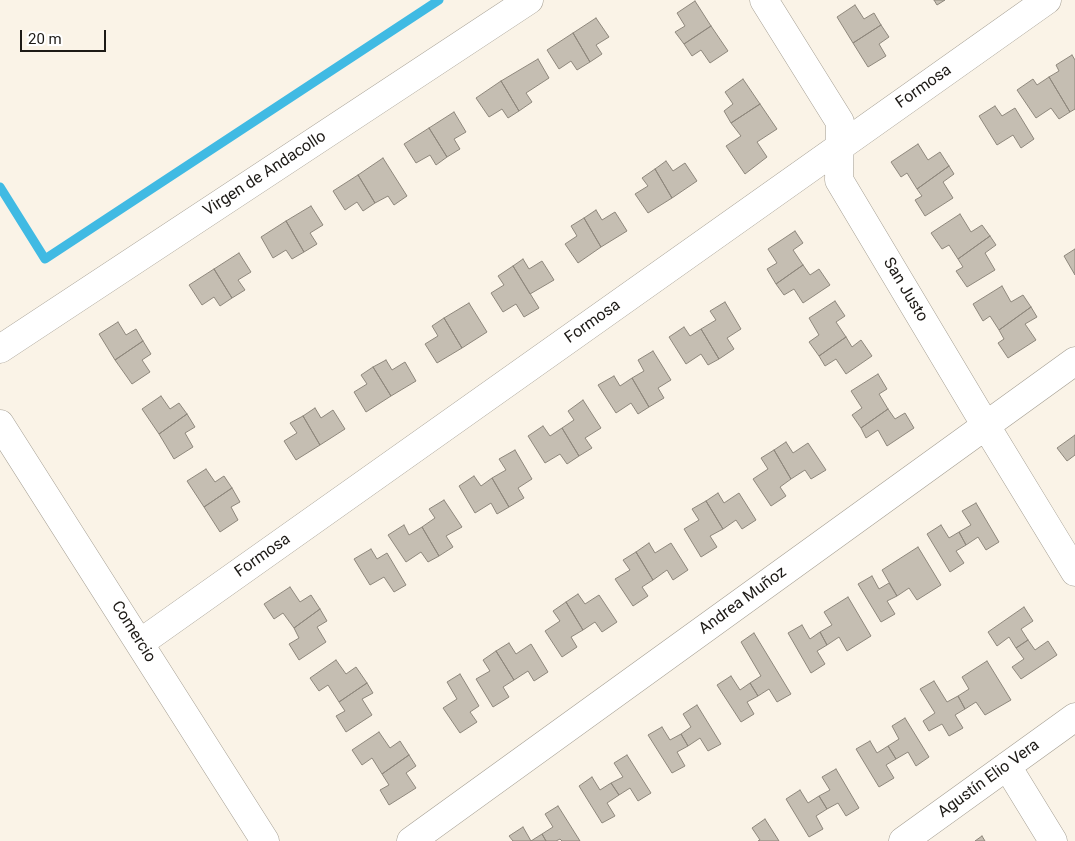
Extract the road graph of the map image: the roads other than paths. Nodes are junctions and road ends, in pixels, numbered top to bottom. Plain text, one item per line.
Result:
1 (529, 0) edge
2 (764, 0) edge
3 (1047, 0) edge
4 (839, 148) junction
5 (0, 349) edge
6 (1075, 361) edge
7 (0, 424) edge
8 (986, 426) junction
9 (1075, 572) edge
10 (140, 643) junction
11 (1075, 717) edge
12 (1007, 766) junction
13 (265, 841) edge
14 (411, 841) edge
15 (903, 841) edge
16 (1053, 841) edge

1 - 5 street, Virgen de Andacollo
2 - 4 street, San Justo
3 - 4 street, Formosa
4 - 8 street, San Justo
4 - 10 street, Formosa
6 - 8 street, Andrea Muñoz
7 - 10 street, Comercio
8 - 9 street, San Justo
8 - 14 street, Andrea Muñoz
10 - 13 street, Comercio
11 - 12 street, Agustín Elio Vera
12 - 15 street, Agustín Elio Vera
12 - 16 street

